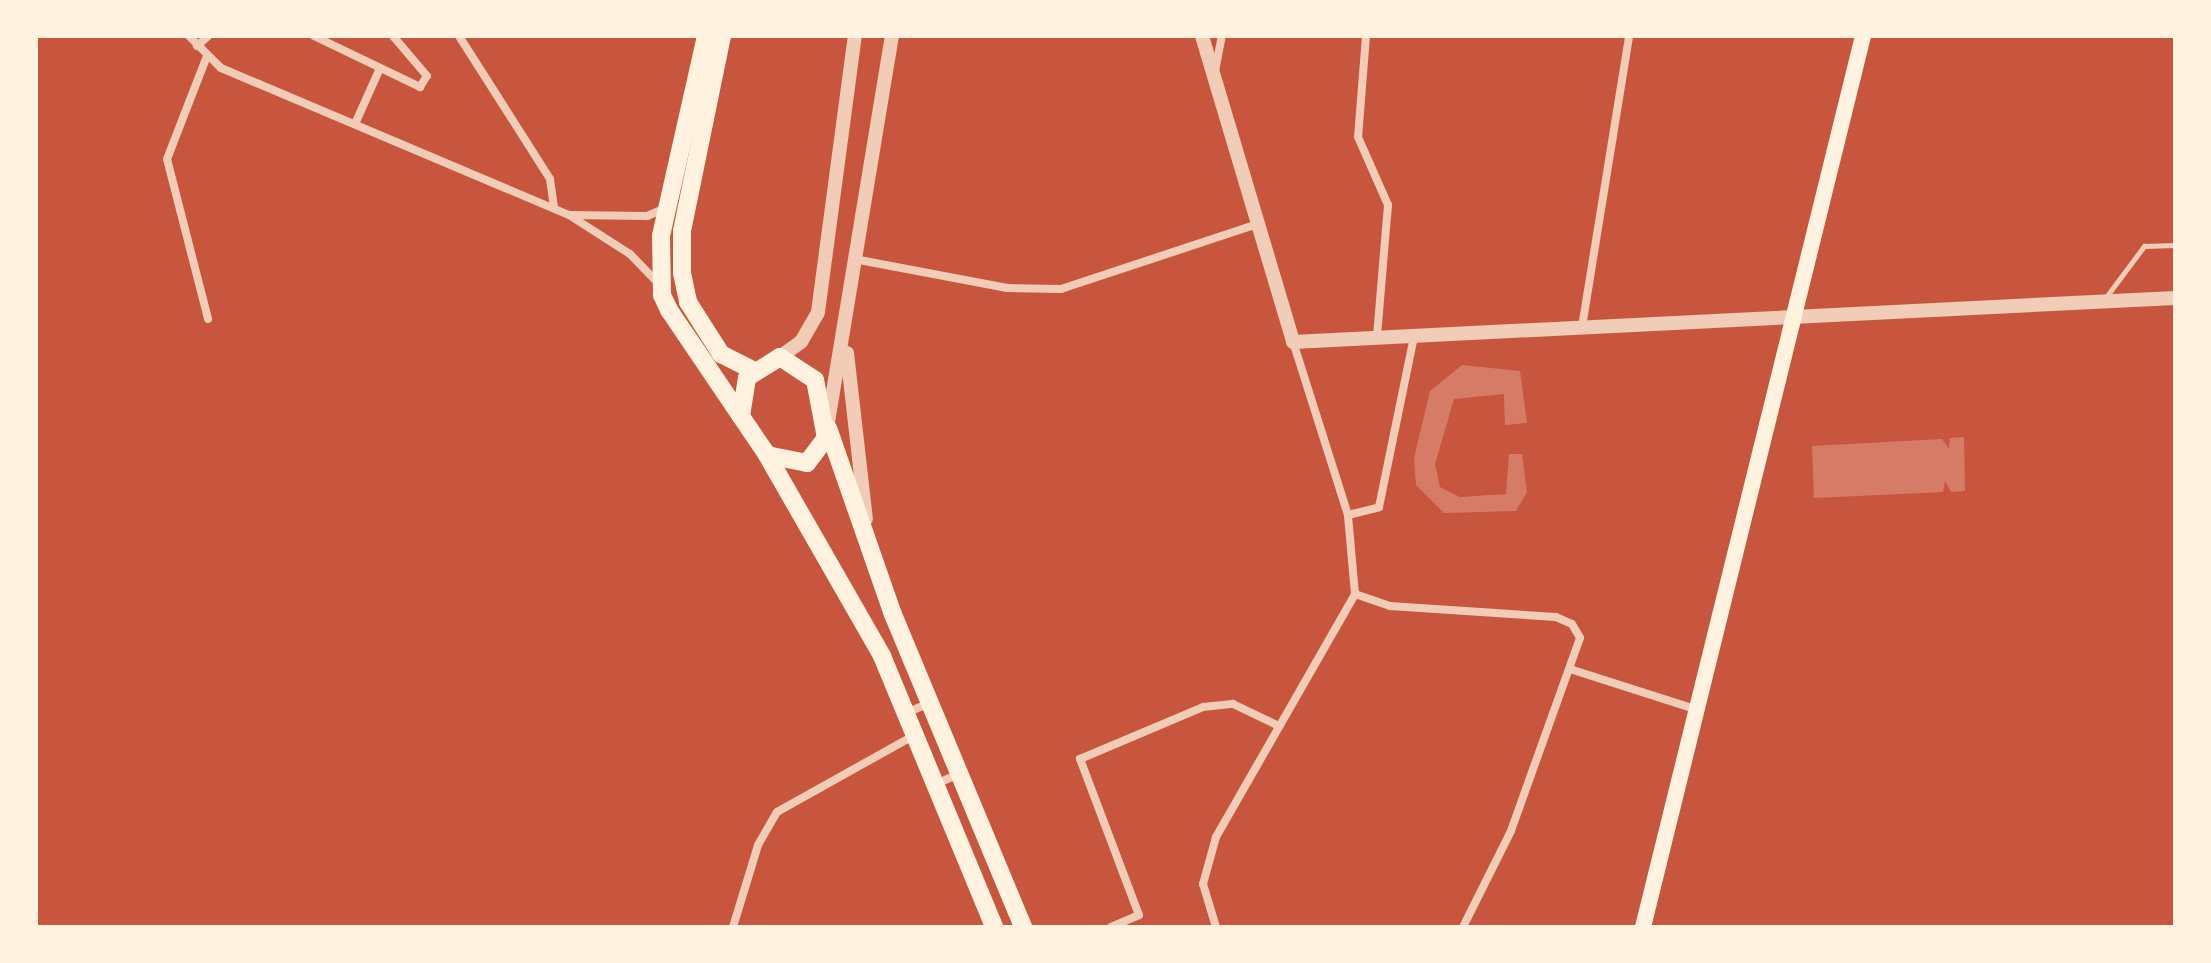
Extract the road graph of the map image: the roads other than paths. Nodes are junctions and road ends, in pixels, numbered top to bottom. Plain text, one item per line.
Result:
1 (189, 36) edge
2 (208, 36) edge
3 (314, 36) edge
4 (393, 36) edge
5 (459, 36) edge
6 (706, 36) edge
7 (722, 36) edge
8 (855, 36) edge
9 (892, 36) edge
10 (1202, 36) edge
11 (1222, 36) edge
12 (1366, 36) edge
13 (1629, 36) edge
14 (1863, 36) edge
15 (197, 46) junction
16 (207, 56) junction
17 (380, 68) junction
18 (1214, 76) junction
19 (355, 124) junction
20 (554, 208) junction
21 (668, 208) junction
22 (569, 215) junction
23 (1258, 224) junction
24 (2175, 245) edge
25 (854, 259) junction
26 (661, 287) junction
27 (2175, 298) edge
28 (2101, 304) junction
29 (845, 317) junction
30 (1796, 317) junction
31 (208, 319) dead end
32 (1582, 327) junction
33 (1414, 335) junction
34 (1377, 337) junction
35 (1293, 342) junction
36 (780, 357) junction
37 (753, 370) junction
38 (741, 417) junction
39 (828, 425) junction
40 (767, 455) junction
41 (1348, 515) junction
42 (869, 541) junction
43 (1355, 594) junction
44 (1573, 670) junction
45 (929, 703) junction
46 (1699, 711) junction
47 (906, 713) junction
48 (1279, 726) junction
49 (915, 735) junction
50 (958, 774) junction
51 (936, 784) junction
52 (733, 927) edge
53 (994, 927) edge
54 (1023, 927) edge
55 (1111, 927) edge
56 (1216, 927) edge
57 (1463, 927) edge
58 (1643, 927) edge

1 - 15 street
2 - 15 street
3 - 17 street
4 - 17 street
5 - 20 street
6 - 21 main road
7 - 37 main road
8 - 36 street
9 - 25 street
10 - 18 street
11 - 18 street
12 - 34 street
13 - 32 street
14 - 30 main road
15 - 16 street
16 - 19 street
16 - 31 street
17 - 19 street
18 - 23 street
19 - 20 street
20 - 22 street
21 - 22 street
21 - 26 main road
22 - 26 street
23 - 25 street
23 - 35 street
24 - 28 lane
25 - 29 street
26 - 38 main road
27 - 28 street
28 - 30 street
29 - 39 street
29 - 42 street
30 - 32 street
30 - 46 main road
32 - 33 street
33 - 34 street
33 - 41 street
34 - 35 street
35 - 41 street
36 - 37 main road
36 - 39 main road
37 - 38 main road
38 - 40 main road
39 - 40 main road
39 - 42 main road
40 - 47 main road
41 - 43 street
42 - 45 main road
43 - 44 street
43 - 48 street
44 - 46 street
44 - 57 street
45 - 47 street
45 - 50 main road
46 - 58 main road
47 - 49 main road
48 - 55 street
48 - 56 street
49 - 51 main road
49 - 52 street
50 - 51 street
50 - 54 main road
51 - 53 main road

